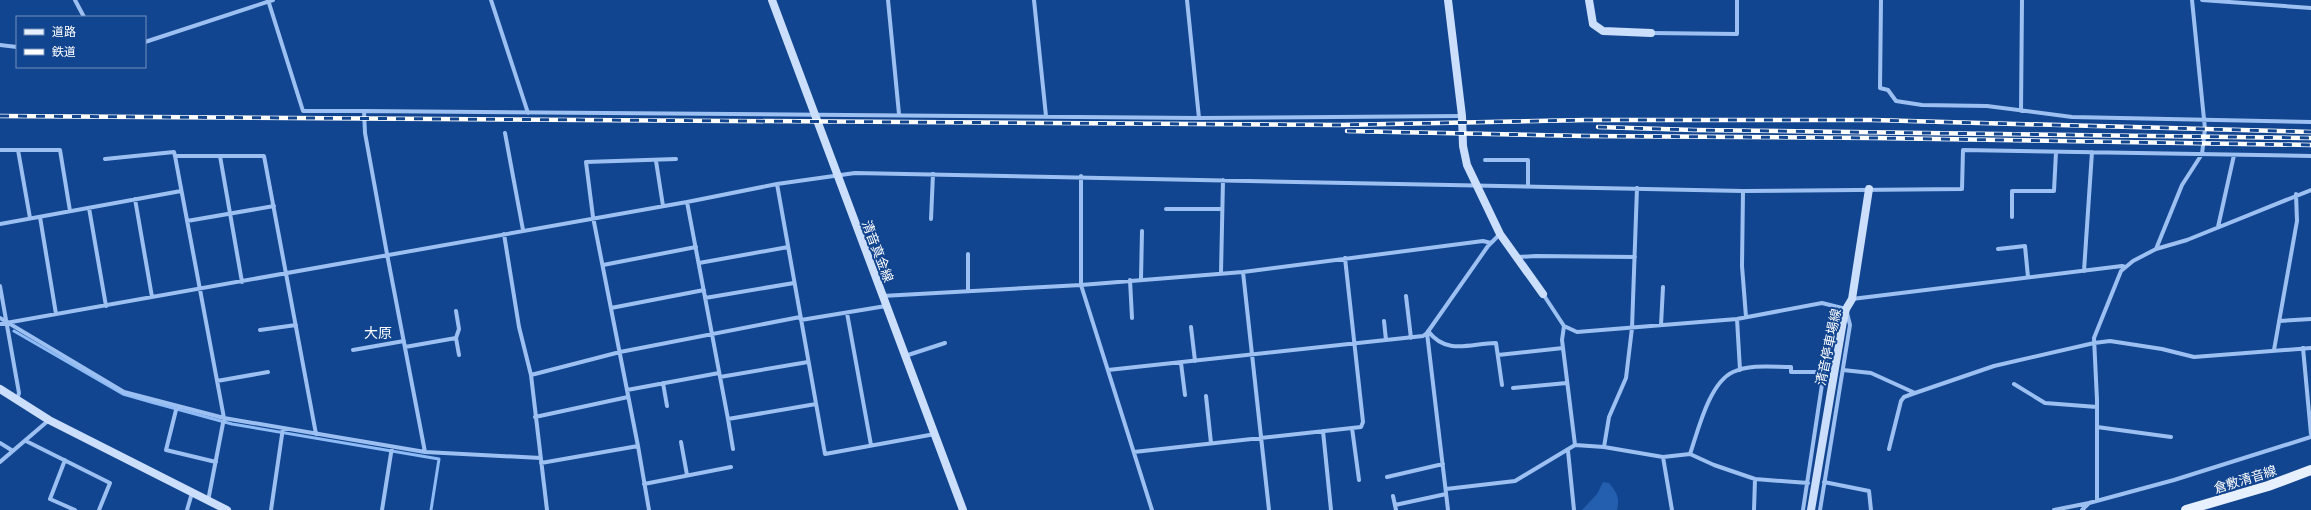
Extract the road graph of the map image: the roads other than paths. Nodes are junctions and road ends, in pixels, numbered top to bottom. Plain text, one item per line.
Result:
1 (75, 0) edge
2 (270, 0) edge
3 (491, 0) edge
4 (772, 0) edge
5 (888, 0) edge
6 (1034, 0) edge
7 (1187, 0) edge
8 (1448, 0) edge
9 (1589, 0) edge
10 (1737, 0) edge
11 (1881, 0) edge
12 (2022, 0) edge
13 (2192, 0) edge
14 (2202, 0) edge
15 (2311, 8) edge
16 (83, 16) edge
17 (1651, 33) joint
18 (146, 42) edge
19 (0, 45) edge
20 (16, 46) edge
21 (364, 111) junction
22 (2021, 111) junction
23 (528, 113) junction
24 (899, 114) junction
25 (815, 115) junction
26 (1046, 116) junction
27 (1462, 116) junction
28 (1199, 118) junction
29 (2203, 120) junction
30 (2311, 122) edge
31 (505, 133) dead end
32 (0, 150) edge
33 (18, 150) junction
34 (2056, 152) junction
35 (2092, 152) junction
36 (2202, 154) junction
37 (2234, 155) junction
38 (175, 156) junction
39 (220, 156) junction
40 (2311, 156) edge
41 (105, 159) dead end
42 (656, 160) junction
43 (676, 160) dead end
44 (1485, 160) dead end
45 (933, 174) junction
46 (836, 175) junction
47 (1081, 176) junction
48 (1223, 180) junction
49 (777, 184) junction
50 (1475, 185) junction
51 (1528, 186) junction
52 (1637, 188) junction
53 (1869, 189) junction
54 (2311, 190) edge
55 (181, 191) junction
56 (1743, 191) junction
57 (2296, 194) junction
58 (136, 199) junction
59 (687, 202) junction
60 (274, 206) junction
61 (663, 206) junction
62 (90, 208) junction
63 (1166, 209) dead end
64 (1222, 209) junction
65 (70, 211) junction
66 (230, 213) junction
67 (40, 217) junction
68 (593, 217) junction
69 (2012, 217) dead end
70 (30, 218) junction
71 (931, 219) dead end
72 (187, 221) junction
73 (0, 224) edge
74 (2218, 227) junction
75 (523, 230) junction
76 (1142, 231) dead end
77 (504, 234) junction
78 (1500, 234) junction
79 (1491, 243) junction
80 (696, 246) junction
81 (788, 247) junction
82 (1998, 249) dead end
83 (2156, 249) junction
84 (387, 254) junction
85 (968, 254) dead end
86 (1635, 257) junction
87 (1345, 258) junction
88 (1515, 258) junction
89 (698, 263) junction
90 (603, 265) junction
91 (2125, 268) junction
92 (2084, 271) junction
93 (1221, 272) junction
94 (1243, 272) junction
95 (287, 274) junction
96 (2028, 278) junction
97 (1130, 280) junction
98 (1141, 280) junction
99 (242, 282) junction
100 (794, 283) junction
101 (1081, 285) junction
102 (0, 286) edge
103 (1663, 287) dead end
104 (200, 289) junction
105 (704, 290) junction
106 (968, 290) junction
107 (1543, 294) joint
108 (882, 296) junction
109 (1406, 296) dead end
110 (152, 297) junction
111 (705, 298) junction
112 (1852, 298) junction
113 (106, 306) junction
114 (886, 306) junction
115 (611, 308) junction
116 (1846, 309) junction
117 (456, 311) dead end
118 (847, 313) junction
119 (56, 314) junction
120 (1746, 317) junction
121 (0, 318) edge
122 (1132, 318) dead end
123 (800, 319) junction
124 (1737, 319) junction
125 (2311, 319) edge
126 (1384, 321) dead end
127 (2279, 321) junction
128 (6, 323) junction
129 (0, 324) edge
130 (296, 325) junction
131 (1661, 325) junction
132 (1564, 326) junction
133 (1191, 327) dead end
134 (1632, 328) junction
135 (260, 330) dead end
136 (1428, 332) junction
137 (712, 333) junction
138 (456, 338) junction
139 (1411, 338) junction
140 (1386, 340) junction
141 (404, 341) junction
142 (945, 343) dead end
143 (2094, 343) junction
144 (1354, 344) junction
145 (405, 347) junction
146 (1563, 348) junction
147 (2303, 348) junction
148 (2311, 348) edge
149 (353, 350) dead end
150 (2274, 350) junction
151 (620, 352) junction
152 (1252, 354) junction
153 (459, 355) dead end
154 (1498, 355) junction
155 (905, 356) junction
156 (1195, 361) junction
157 (808, 362) junction
158 (1181, 363) junction
159 (1108, 370) junction
160 (1740, 370) junction
161 (1843, 370) junction
162 (268, 372) dead end
163 (1824, 372) junction
164 (531, 375) junction
165 (720, 375) junction
166 (218, 381) junction
167 (663, 383) junction
168 (1567, 383) junction
169 (2014, 384) dead end
170 (1502, 385) dead end
171 (1513, 388) dead end
172 (0, 389) edge
173 (627, 390) junction
174 (1916, 393) junction
175 (1185, 395) dead end
176 (1206, 396) dead end
177 (628, 397) junction
178 (17, 401) junction
179 (816, 404) junction
180 (667, 406) dead end
181 (2097, 407) junction
182 (176, 409) junction
183 (536, 417) junction
184 (728, 419) junction
185 (49, 420) junction
186 (224, 421) junction
187 (2097, 427) junction
188 (1352, 428) junction
189 (1323, 431) junction
190 (283, 432) junction
191 (316, 434) junction
192 (935, 434) junction
193 (2311, 434) edge
194 (2170, 437) dead end
195 (2311, 437) edge
196 (1261, 438) junction
197 (26, 440) junction
198 (681, 442) dead end
199 (0, 443) edge
200 (1211, 443) junction
201 (1575, 445) junction
202 (638, 446) junction
203 (871, 446) junction
204 (1604, 447) junction
205 (734, 449) dead end
206 (1889, 449) dead end
207 (391, 450) junction
208 (1568, 450) junction
209 (13, 451) junction
210 (425, 452) junction
211 (1134, 452) junction
212 (1690, 454) junction
213 (1664, 457) junction
214 (65, 460) junction
215 (541, 461) junction
216 (0, 462) edge
217 (216, 462) junction
218 (1443, 464) junction
219 (731, 467) dead end
220 (2311, 470) edge
221 (687, 475) junction
222 (1387, 477) dead end
223 (1755, 479) junction
224 (1359, 480) dead end
225 (1824, 482) junction
226 (1808, 483) junction
227 (644, 484) junction
228 (1446, 491) junction
229 (192, 493) junction
230 (1393, 496) dead end
231 (208, 501) junction
232 (2098, 501) junction
233 (2089, 503) junction
234 (1396, 508) edge
235 (75, 510) edge
236 (99, 510) edge
237 (187, 510) edge
238 (226, 510) edge
239 (271, 510) edge
240 (382, 510) edge
241 (547, 510) edge
242 (649, 510) edge
243 (963, 510) edge
244 (1152, 510) edge
245 (1269, 510) edge
246 (1331, 510) edge
247 (1448, 510) edge
248 (1574, 510) edge
249 (1672, 510) edge
250 (1754, 510) edge
251 (1803, 510) edge
252 (1811, 510) edge
253 (1820, 510) edge
254 (1871, 510) edge
255 (2054, 510) edge
256 (2082, 510) edge
257 (2186, 510) edge

1 - 16 street
2 - 18 street
2 - 21 street
3 - 23 street
4 - 25 main road, 清音真金線
5 - 24 street
6 - 26 street
7 - 28 street
8 - 27 main road
9 - 17 main road
10 - 17 street
11 - 22 street
12 - 22 street
13 - 29 street
14 - 15 street
19 - 20 street
21 - 23 street
21 - 84 street
22 - 29 street
23 - 25 street
24 - 25 street
24 - 26 street
25 - 46 main road, 清音真金線
26 - 28 street
27 - 28 street
27 - 50 main road
29 - 30 street
29 - 36 street
31 - 75 street
32 - 33 street
33 - 65 street
33 - 70 street
34 - 35 street
34 - 53 street
34 - 69 street
35 - 36 street
35 - 92 street
36 - 37 street
36 - 83 street
37 - 40 street
37 - 74 street
38 - 39 street
38 - 41 street
38 - 55 street
39 - 60 street
39 - 66 street
42 - 43 street
42 - 61 street
42 - 68 street
44 - 51 street
45 - 46 street
45 - 47 street
45 - 71 street
46 - 49 street
46 - 108 main road, 清音真金線
47 - 48 street
47 - 101 street
48 - 50 street
48 - 64 street
49 - 59 street
49 - 81 street
50 - 51 street
50 - 78 main road
51 - 52 street
52 - 56 street
52 - 86 street
53 - 56 street
53 - 112 main road, 清音停車場線
54 - 57 street
55 - 58 street
55 - 72 street
56 - 120 street
57 - 74 street
57 - 127 street
58 - 62 street
58 - 110 street
59 - 61 street
59 - 80 street
60 - 66 street
60 - 95 street
61 - 68 street
62 - 65 street
62 - 113 street
63 - 64 street
64 - 93 street
65 - 67 street
66 - 72 street
66 - 99 street
67 - 70 street
67 - 119 street
68 - 75 street
68 - 90 street
70 - 73 street
72 - 104 street
74 - 83 street
75 - 77 street
76 - 98 street
77 - 84 street
77 - 164 street
78 - 79 street
78 - 88 main road
79 - 87 street
79 - 136 street
80 - 89 street
80 - 90 street
81 - 89 street
81 - 100 street
82 - 96 street
83 - 91 street
84 - 95 street
84 - 141 street
85 - 106 street
86 - 88 street
86 - 134 street
87 - 94 street
87 - 144 street
88 - 107 main road
89 - 105 street
90 - 115 street
91 - 92 street
91 - 143 street
92 - 96 street
93 - 94 street
93 - 98 street
94 - 152 street
95 - 99 street
95 - 130 street
96 - 112 street
97 - 98 street
97 - 101 street
97 - 122 street
99 - 104 street
100 - 111 street
100 - 123 street
101 - 106 street
101 - 159 street
102 - 128 street
103 - 131 street
104 - 110 street
104 - 166 street
105 - 111 street
105 - 115 street
106 - 108 street
107 - 132 street
108 - 114 main road, 清音真金線
109 - 139 street
110 - 113 street
111 - 137 street
112 - 116 main road, 清音停車場線
113 - 119 street
114 - 118 street
114 - 155 main road, 清音真金線
115 - 151 street
116 - 120 street
116 - 161 street
116 - 163 street
116 - 252 main road, 清音停車場線
117 - 138 street
118 - 123 street
118 - 203 street
119 - 128 street
120 - 124 street
121 - 128 street
123 - 137 street
123 - 157 street
124 - 131 street
124 - 160 street
125 - 127 street
126 - 140 street
127 - 150 street
128 - 129 street
128 - 178 street
128 - 182 street
130 - 135 street
130 - 191 street
131 - 134 street
132 - 134 street
132 - 146 street
133 - 156 street
134 - 204 street
136 - 139 street
136 - 154 street
136 - 218 street
137 - 151 street
137 - 165 street
138 - 145 street
138 - 153 street
139 - 140 street
140 - 144 street
141 - 145 street
141 - 149 street
142 - 155 street
143 - 150 street
143 - 174 street
143 - 181 street
144 - 152 street
144 - 188 street
145 - 210 street
146 - 154 street
146 - 168 street
147 - 148 street
147 - 150 street
147 - 193 street
151 - 164 street
151 - 173 street
152 - 156 street
152 - 196 street
154 - 170 street
155 - 192 main road, 清音真金線
156 - 158 street
157 - 165 street
157 - 179 street
158 - 159 street
158 - 175 street
159 - 211 street
160 - 163 street
160 - 212 street
161 - 174 street
161 - 225 street
162 - 166 street
163 - 226 street
164 - 183 street
165 - 167 street
165 - 184 street
166 - 186 street
167 - 173 street
167 - 180 street
168 - 171 street
168 - 201 street
169 - 181 street
172 - 178 main road
173 - 177 street
174 - 206 street
176 - 200 street
177 - 183 street
177 - 202 street
178 - 185 main road
179 - 184 street
179 - 203 street
181 - 187 street
182 - 186 street
182 - 217 street
183 - 215 street
184 - 205 street
185 - 197 street
185 - 229 main road
186 - 190 street
186 - 217 street
187 - 194 street
187 - 232 street
188 - 189 street
188 - 224 street
189 - 196 street
189 - 246 street
190 - 191 street
190 - 239 street
191 - 207 street
192 - 203 street
192 - 243 main road, 清音真金線
195 - 232 street
196 - 200 street
196 - 245 street
197 - 209 street
197 - 214 street
198 - 221 street
199 - 209 street
200 - 211 street
201 - 204 street
201 - 208 street
202 - 215 street
202 - 227 street
204 - 213 street
207 - 210 street
207 - 240 street
208 - 228 street
208 - 248 street
209 - 216 street
210 - 215 street
211 - 244 street
212 - 213 street
212 - 223 street
213 - 249 street
214 - 235 street
214 - 236 street
215 - 241 street
217 - 231 street
218 - 222 street
218 - 228 street
219 - 221 street
220 - 257 main road, 倉敷清音線
221 - 227 street
223 - 226 street
223 - 250 street
225 - 253 street
225 - 254 street
226 - 251 street
227 - 242 street
228 - 234 street
228 - 247 street
229 - 231 main road
229 - 237 street
230 - 234 street
231 - 238 main road
232 - 233 street
233 - 255 street
233 - 256 street

